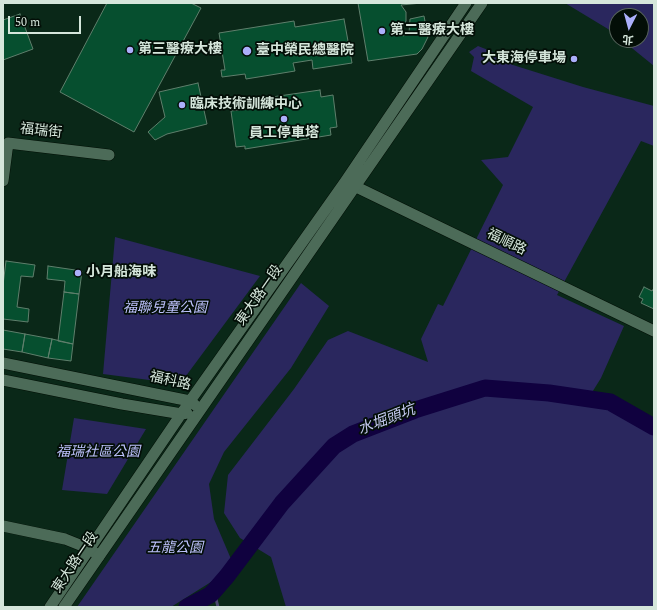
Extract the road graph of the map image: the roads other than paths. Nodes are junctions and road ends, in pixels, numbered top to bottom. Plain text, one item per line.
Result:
1 (466, 3) edge
2 (482, 3) edge
3 (383, 126) junction
4 (392, 133) junction
5 (6, 143) edge
6 (108, 155) dead end
7 (3, 182) edge
8 (345, 182) junction
9 (356, 187) junction
10 (654, 331) edge
11 (3, 363) edge
12 (3, 380) edge
13 (190, 401) junction
14 (200, 410) junction
15 (182, 414) junction
16 (3, 526) edge
17 (90, 549) junction
18 (99, 556) junction
19 (50, 607) edge
20 (64, 607) edge

1 - 3 street, 東大路一段
2 - 4 street, 東大路一段
3 - 4 street
3 - 8 street, 東大路一段
4 - 9 street, 東大路一段
5 - 6 street, 福瑞街
5 - 7 street, 福瑞街
8 - 9 street, 福順路
8 - 13 street, 東大路一段
9 - 10 street, 福順路
9 - 14 street, 東大路一段
11 - 13 street, 福科路
12 - 15 street, 福科路
13 - 14 street, 福科路
13 - 15 street, 東大路一段
14 - 15 street, 福科路
14 - 18 street, 東大路一段
15 - 17 street, 東大路一段
16 - 17 street
17 - 18 street
17 - 19 street, 東大路一段
18 - 20 street, 東大路一段

